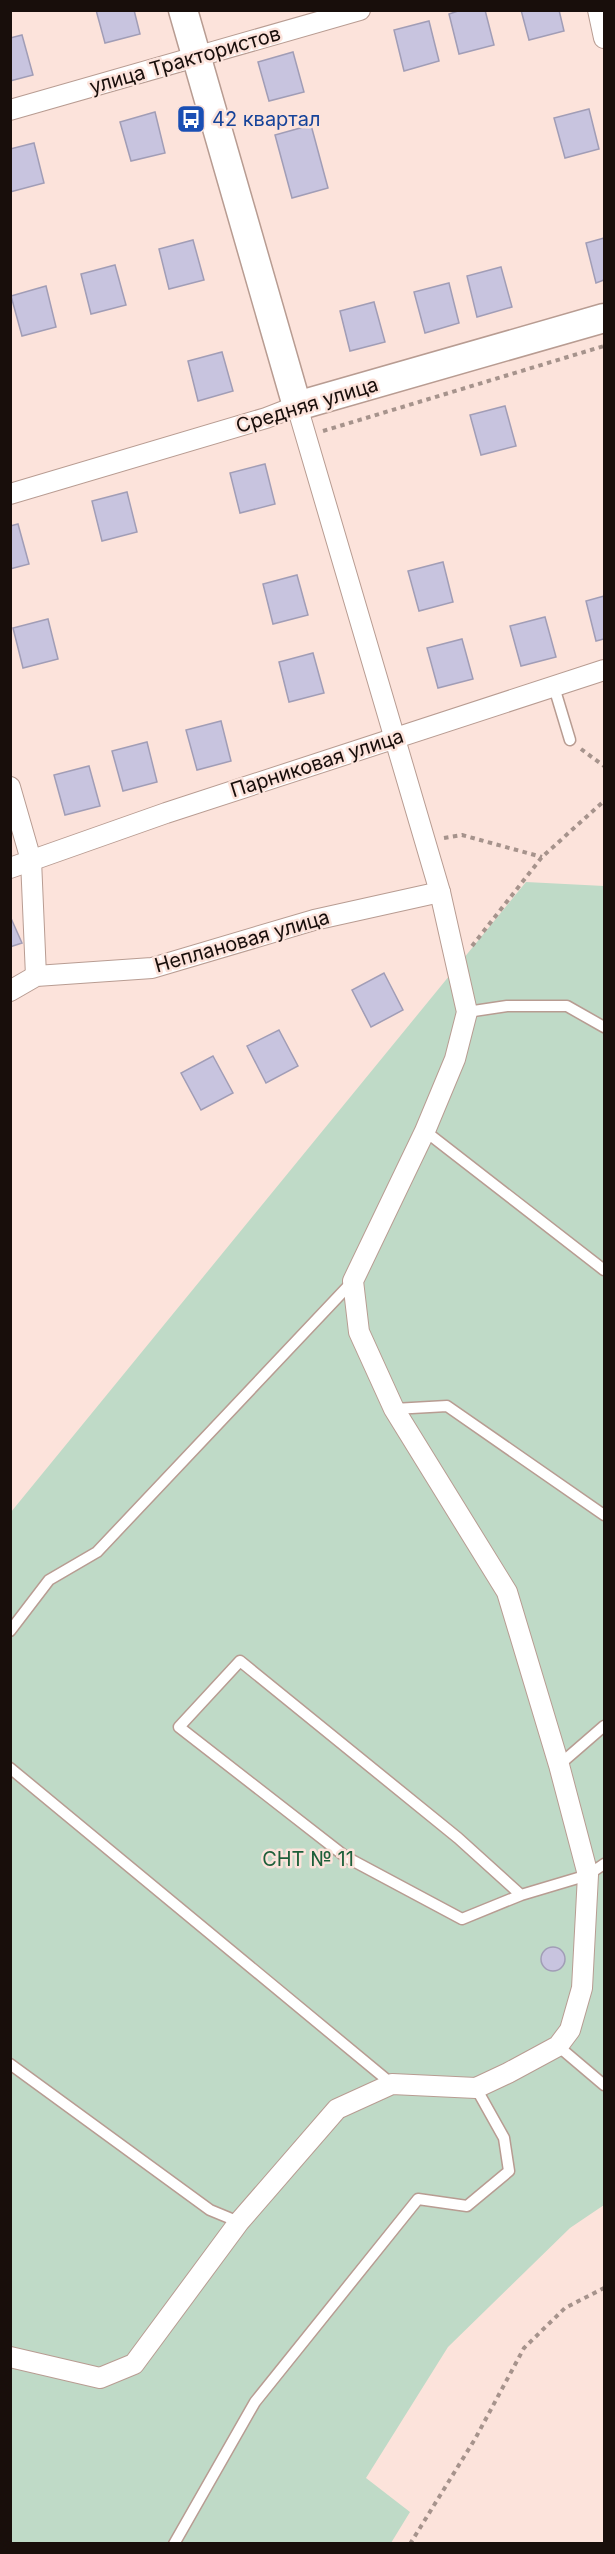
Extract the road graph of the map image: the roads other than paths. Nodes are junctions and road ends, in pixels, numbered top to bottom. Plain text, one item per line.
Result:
1 (183, 10) edge
2 (360, 10) edge
3 (598, 10) edge
4 (604, 38) edge
5 (196, 56) junction
6 (10, 110) edge
7 (604, 318) edge
8 (297, 406) junction
9 (10, 494) edge
10 (604, 670) edge
11 (554, 687) junction
12 (393, 738) junction
13 (570, 740) road end
14 (10, 787) edge
15 (32, 860) junction
16 (10, 868) edge
17 (440, 892) junction
18 (36, 976) junction
19 (10, 991) edge
20 (467, 1012) junction
21 (604, 1027) edge
22 (425, 1131) junction
23 (604, 1270) edge
24 (353, 1281) junction
25 (394, 1410) junction
26 (604, 1515) edge
27 (10, 1631) edge
28 (604, 1726) edge
29 (559, 1765) junction
30 (10, 1768) edge
31 (596, 1870) edge
32 (521, 1895) junction
33 (558, 2046) junction
34 (10, 2064) edge
35 (392, 2084) junction
36 (604, 2085) edge
37 (476, 2088) junction
38 (239, 2222) junction
39 (10, 2357) edge
40 (174, 2544) edge

1 - 5 main road
2 - 5 street, улица Трактористов
3 - 4 street
5 - 6 street, улица Трактористов
5 - 8 main road
7 - 8 main road, Средняя улица
8 - 9 street, Средняя улица
8 - 12 street
10 - 11 street, Парниковая улица
11 - 12 street, Парниковая улица
11 - 13 lane
12 - 15 street, Парниковая улица
12 - 17 street
14 - 15 street
15 - 16 street, Парниковая улица
15 - 18 street
17 - 18 street, Неплановая улица
17 - 20 street
18 - 19 street, Неплановая улица
20 - 21 lane
20 - 22 street
22 - 23 lane
22 - 24 street
24 - 25 street
24 - 27 lane
25 - 26 lane
25 - 29 street
28 - 29 lane
29 - 31 street
30 - 35 lane
31 - 32 lane
31 - 33 street
32 - 32 lane
33 - 36 lane
33 - 37 street
34 - 38 lane
35 - 37 street
35 - 38 street
37 - 40 lane
38 - 39 street

